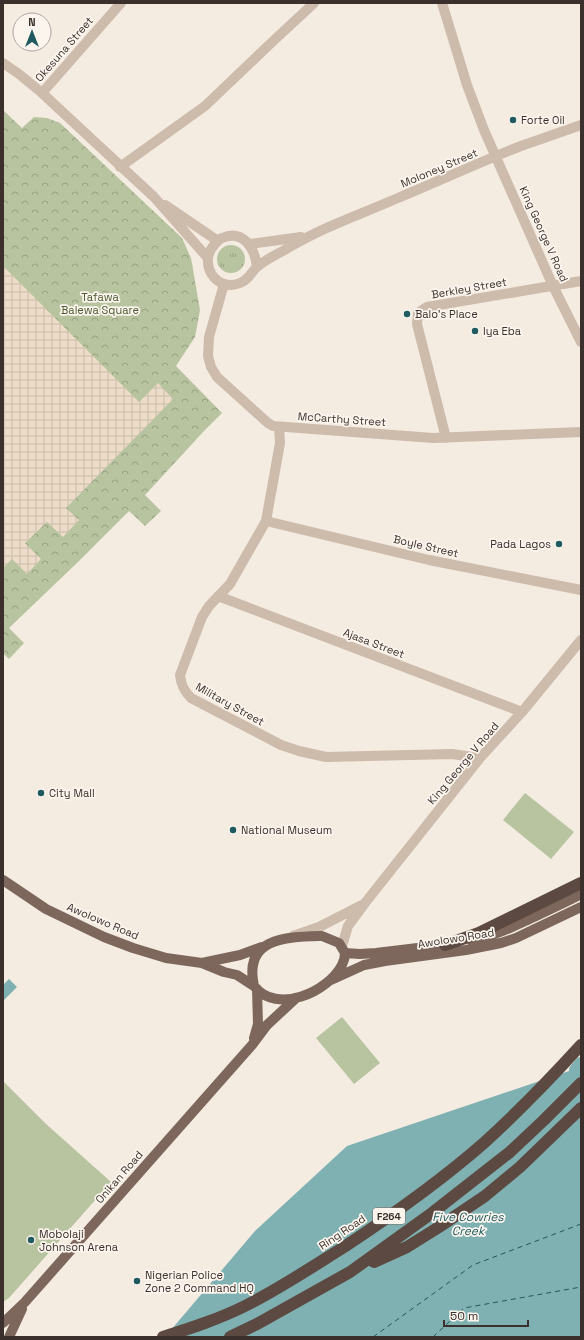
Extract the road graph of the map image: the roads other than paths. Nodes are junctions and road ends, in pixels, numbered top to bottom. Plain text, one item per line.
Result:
1 (120, 3) edge
2 (314, 3) edge
3 (442, 3) edge
4 (3, 63) edge
5 (42, 93) junction
6 (581, 125) edge
7 (496, 156) junction
8 (120, 167) junction
9 (154, 198) junction
10 (307, 236) junction
11 (218, 241) junction
12 (250, 244) junction
13 (207, 258) junction
14 (257, 267) junction
15 (581, 280) edge
16 (224, 284) junction
17 (554, 286) junction
18 (581, 342) edge
19 (279, 427) junction
20 (581, 432) edge
21 (446, 438) junction
22 (266, 521) junction
23 (581, 590) edge
24 (218, 596) junction
25 (581, 640) edge
26 (522, 712) junction
27 (480, 758) junction
28 (3, 880) edge
29 (581, 883) edge
30 (581, 894) edge
31 (365, 903) junction
32 (581, 907) edge
33 (292, 937) junction
34 (266, 945) junction
35 (445, 945) junction
36 (344, 949) junction
37 (202, 963) junction
38 (331, 980) junction
39 (255, 988) junction
40 (295, 999) junction
41 (252, 1045) junction
42 (581, 1045) edge
43 (581, 1083) edge
44 (581, 1108) edge
45 (350, 1272) junction
46 (25, 1302) junction
47 (3, 1323) edge
48 (8, 1337) edge
49 (163, 1337) edge
50 (230, 1337) edge

1 - 5 street, Okesuna Street
2 - 8 street
3 - 7 street, King George V Road
4 - 5 street
5 - 8 street
6 - 7 street, Moloney Street
7 - 10 street, Moloney Street
7 - 17 street, King George V Road
8 - 9 street
9 - 11 street
9 - 13 street
10 - 12 street, Moloney Street
10 - 14 street, Moloney Street
11 - 12 street
11 - 13 street
12 - 14 street
13 - 16 street
14 - 16 street
15 - 17 street, Berkley Street
16 - 19 street, McCarthy Street
17 - 18 street, King George V Road
17 - 21 street, Berkley Street
19 - 21 street, McCarthy Street
19 - 22 street, Military Street
20 - 21 street, McCarthy Street
22 - 23 street, Boyle Street
22 - 24 street, Military Street
24 - 26 street, Ajasa Street
24 - 27 street, Military Street
25 - 26 street, King George V Road
26 - 27 street, King George V Road
27 - 31 street, King George V Road
28 - 37 main road, Awolowo Road
29 - 35 highway
30 - 35 main road, Awolowo Road
31 - 33 street
31 - 36 street, King George V Road
32 - 38 main road, Awolowo Road
33 - 34 main road
33 - 36 main road
34 - 37 main road
34 - 39 main road
35 - 36 main road, Awolowo Road
36 - 38 main road
37 - 39 main road
38 - 40 main road
39 - 40 main road
39 - 41 main road
40 - 41 main road, Onikan Road
41 - 46 main road, Onikan Road
42 - 49 highway, Ring Road / F264
43 - 45 highway, F264
44 - 45 highway
45 - 50 highway, F264
46 - 47 main road, Onikan Road
46 - 48 main road

